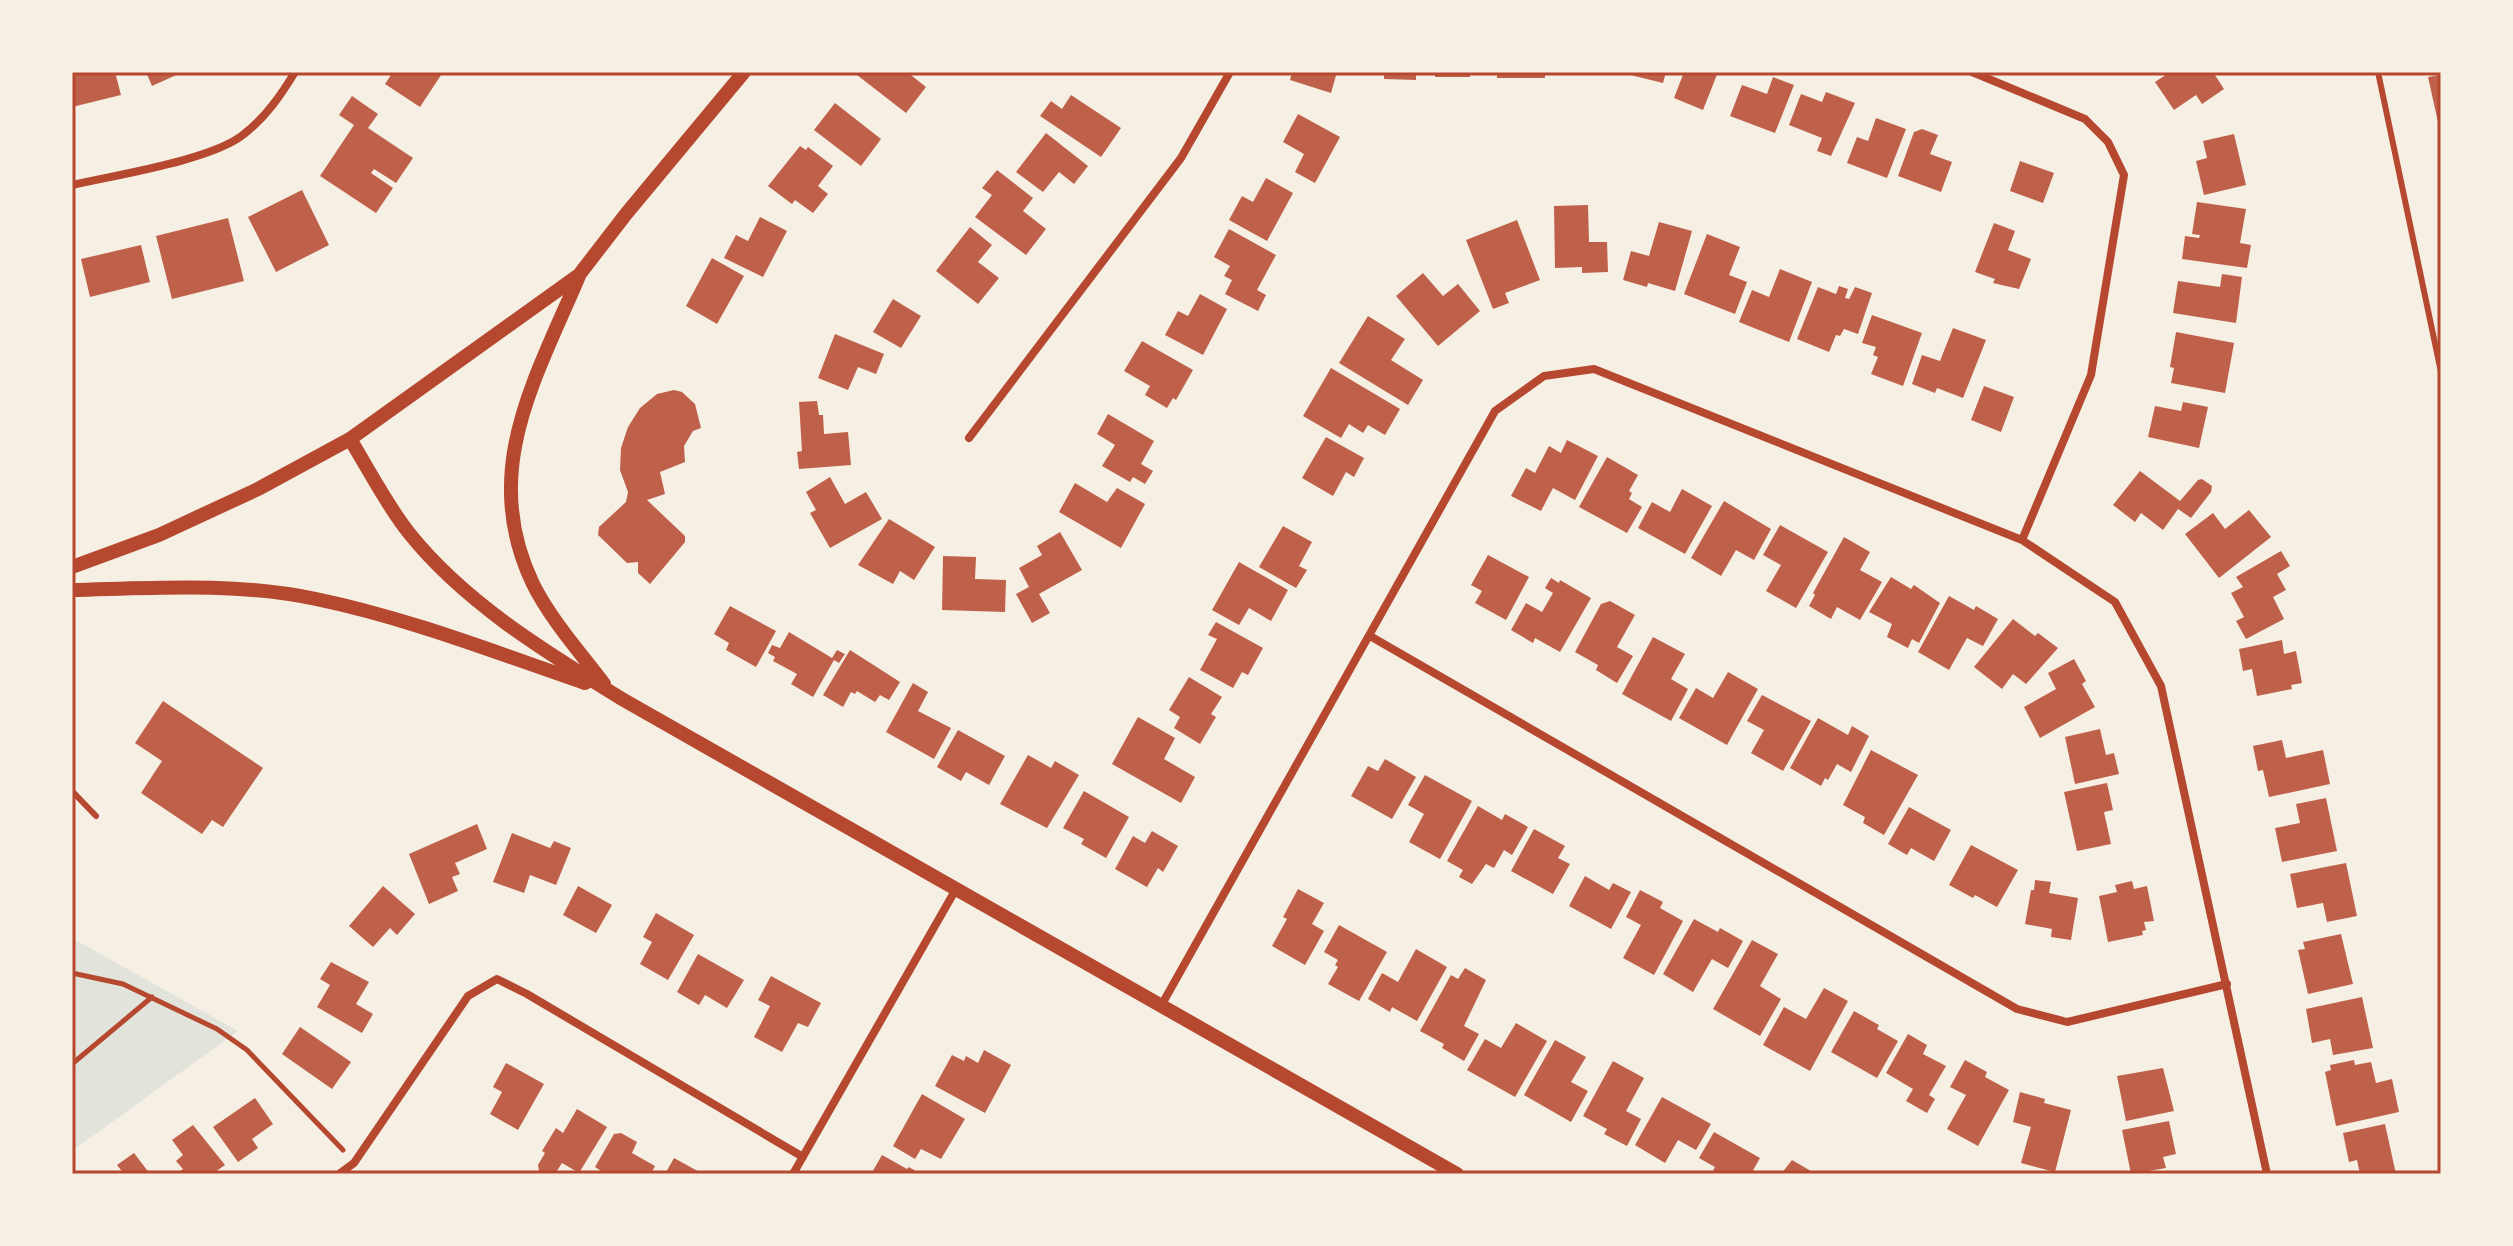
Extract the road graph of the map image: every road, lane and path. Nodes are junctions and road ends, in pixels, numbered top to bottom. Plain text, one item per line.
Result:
1 (295, 72) edge
2 (744, 72) edge
3 (1230, 72) edge
4 (1972, 72) edge
5 (2378, 72) edge
6 (72, 185) edge
7 (579, 275) junction
8 (2441, 372) edge
9 (969, 438) dead end
10 (350, 439) junction
11 (2022, 540) junction
12 (72, 567) edge
13 (72, 590) edge
14 (1370, 636) junction
15 (609, 691) junction
16 (72, 791) edge
17 (96, 816) dead end
18 (956, 889) junction
19 (72, 973) edge
20 (2227, 984) junction
21 (152, 997) junction
22 (1161, 1006) junction
23 (72, 1064) edge
24 (803, 1157) junction
25 (354, 1163) junction
26 (339, 1174) edge
27 (793, 1174) edge
28 (1457, 1174) edge
29 (2267, 1174) edge

1 - 6 street
2 - 7 street
3 - 9 street
4 - 11 street
5 - 8 lane
7 - 10 street
7 - 15 street
10 - 12 street
10 - 15 street
11 - 14 street
11 - 20 street
13 - 15 street
14 - 20 street
14 - 22 street
15 - 18 street
16 - 17 lane
18 - 22 street
18 - 24 street
19 - 21 path
20 - 29 street
21 - 23 path
21 - 25 path
22 - 28 street
24 - 25 street
24 - 27 street
25 - 26 street

